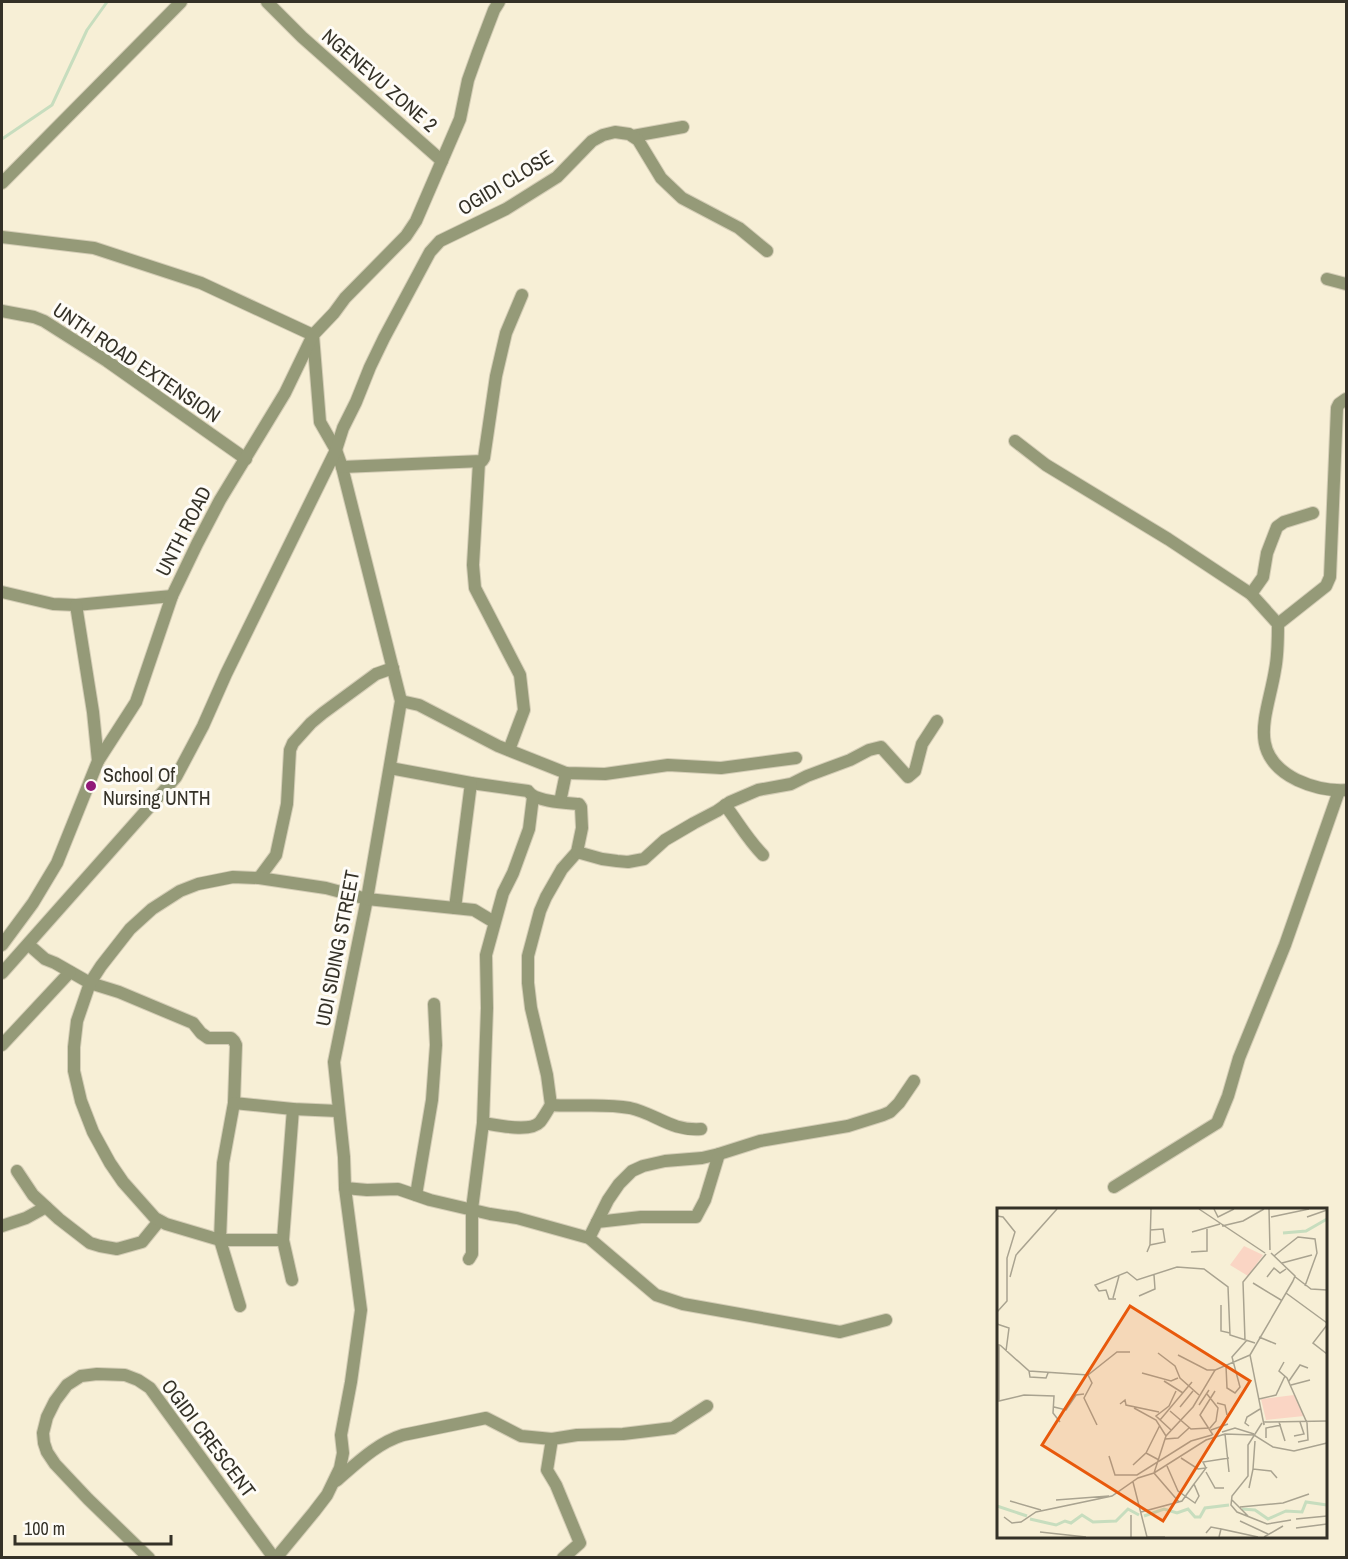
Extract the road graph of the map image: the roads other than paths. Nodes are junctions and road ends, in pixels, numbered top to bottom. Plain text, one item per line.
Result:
1 (181, 2) edge
2 (267, 2) edge
3 (499, 2) edge
4 (683, 127) dead end
5 (633, 136) junction
6 (442, 161) junction
7 (2, 183) edge
8 (2, 237) edge
9 (766, 251) dead end
10 (1327, 279) dead end
11 (1347, 284) edge
12 (522, 295) dead end
13 (2, 311) edge
14 (313, 335) junction
15 (1347, 399) edge
16 (1016, 441) dead end
17 (336, 450) junction
18 (246, 459) junction
19 (479, 462) junction
20 (342, 467) junction
21 (1313, 513) dead end
22 (2, 592) edge
23 (1251, 594) junction
24 (172, 596) junction
25 (76, 605) junction
26 (1278, 624) junction
27 (393, 668) junction
28 (401, 701) junction
29 (937, 721) dead end
30 (508, 750) junction
31 (796, 758) dead end
32 (98, 761) junction
33 (390, 768) junction
34 (566, 773) junction
35 (471, 783) junction
36 (1343, 790) edge
37 (533, 797) junction
38 (560, 802) junction
39 (725, 805) junction
40 (577, 852) junction
41 (763, 855) dead end
42 (259, 878) junction
43 (367, 899) junction
44 (455, 908) junction
45 (494, 922) junction
46 (2, 945) edge
47 (28, 945) junction
48 (70, 972) junction
49 (2, 974) edge
50 (90, 982) junction
51 (434, 1004) dead end
52 (2, 1045) edge
53 (914, 1081) dead end
54 (234, 1103) junction
55 (551, 1105) junction
56 (293, 1109) junction
57 (338, 1111) junction
58 (483, 1123) junction
59 (701, 1129) dead end
60 (719, 1154) junction
61 (17, 1171) dead end
62 (1114, 1187) dead end
63 (345, 1188) junction
64 (416, 1195) junction
65 (46, 1207) junction
66 (472, 1209) junction
67 (159, 1221) junction
68 (597, 1222) junction
69 (2, 1226) edge
70 (589, 1238) junction
71 (220, 1240) junction
72 (283, 1240) junction
73 (469, 1259) dead end
74 (292, 1280) dead end
75 (240, 1306) dead end
76 (886, 1320) dead end
77 (707, 1406) dead end
78 (552, 1439) junction
79 (333, 1484) junction
80 (150, 1557) edge
81 (275, 1557) edge
82 (563, 1557) edge

1 - 7 street
2 - 6 street, NGENEVU ZONE 2
3 - 6 street, UNTH ROAD
4 - 5 street, OGIDI CLOSE
5 - 9 street
5 - 17 street, OGIDI CLOSE
6 - 14 street, UNTH ROAD
8 - 14 street
10 - 11 street
12 - 19 street
13 - 18 street, UNTH ROAD EXTENSION
14 - 17 street, UDI SIDING STREET
14 - 18 street, UNTH ROAD
15 - 26 street
16 - 23 street
17 - 20 street, UDI SIDING STREET
17 - 47 street, OGIDI CLOSE
18 - 24 street, UNTH ROAD
19 - 20 street
19 - 30 street
20 - 27 street, UDI SIDING STREET
21 - 23 street
22 - 25 street
23 - 26 street
24 - 25 street
24 - 32 street, UNTH ROAD
25 - 32 street
26 - 36 street
27 - 28 street, UDI SIDING STREET
27 - 42 street
28 - 30 street
28 - 33 street, UDI SIDING STREET
29 - 39 street
30 - 34 street
31 - 34 street
32 - 46 street, UNTH ROAD
33 - 35 street
33 - 43 street, UDI SIDING STREET
34 - 38 street
35 - 37 street
35 - 44 street
36 - 62 street
37 - 38 street
37 - 45 street
38 - 40 street
39 - 40 street
39 - 41 street
40 - 55 street
42 - 43 street
42 - 50 street
43 - 44 street
43 - 57 street, UDI SIDING STREET
44 - 45 street
45 - 58 street
47 - 48 street
47 - 49 street, OGIDI CLOSE
48 - 50 street
48 - 52 street
50 - 54 street
50 - 67 street
51 - 64 street
53 - 60 street
54 - 56 street
54 - 71 street
55 - 58 street
55 - 59 street
56 - 57 street
56 - 72 street
57 - 63 street, UDI SIDING STREET
58 - 66 street
60 - 68 street
60 - 68 street
61 - 65 street
63 - 64 street
63 - 79 street, UDI SIDING STREET
64 - 66 street
65 - 67 street
65 - 69 street
66 - 70 street
66 - 73 street
67 - 71 street
68 - 70 street
70 - 76 street
71 - 72 street
71 - 75 street
72 - 74 street
77 - 78 street
78 - 79 street
78 - 82 street
79 - 81 street, UDI SIDING STREET
80 - 81 street, OGIDI CRESCENT

